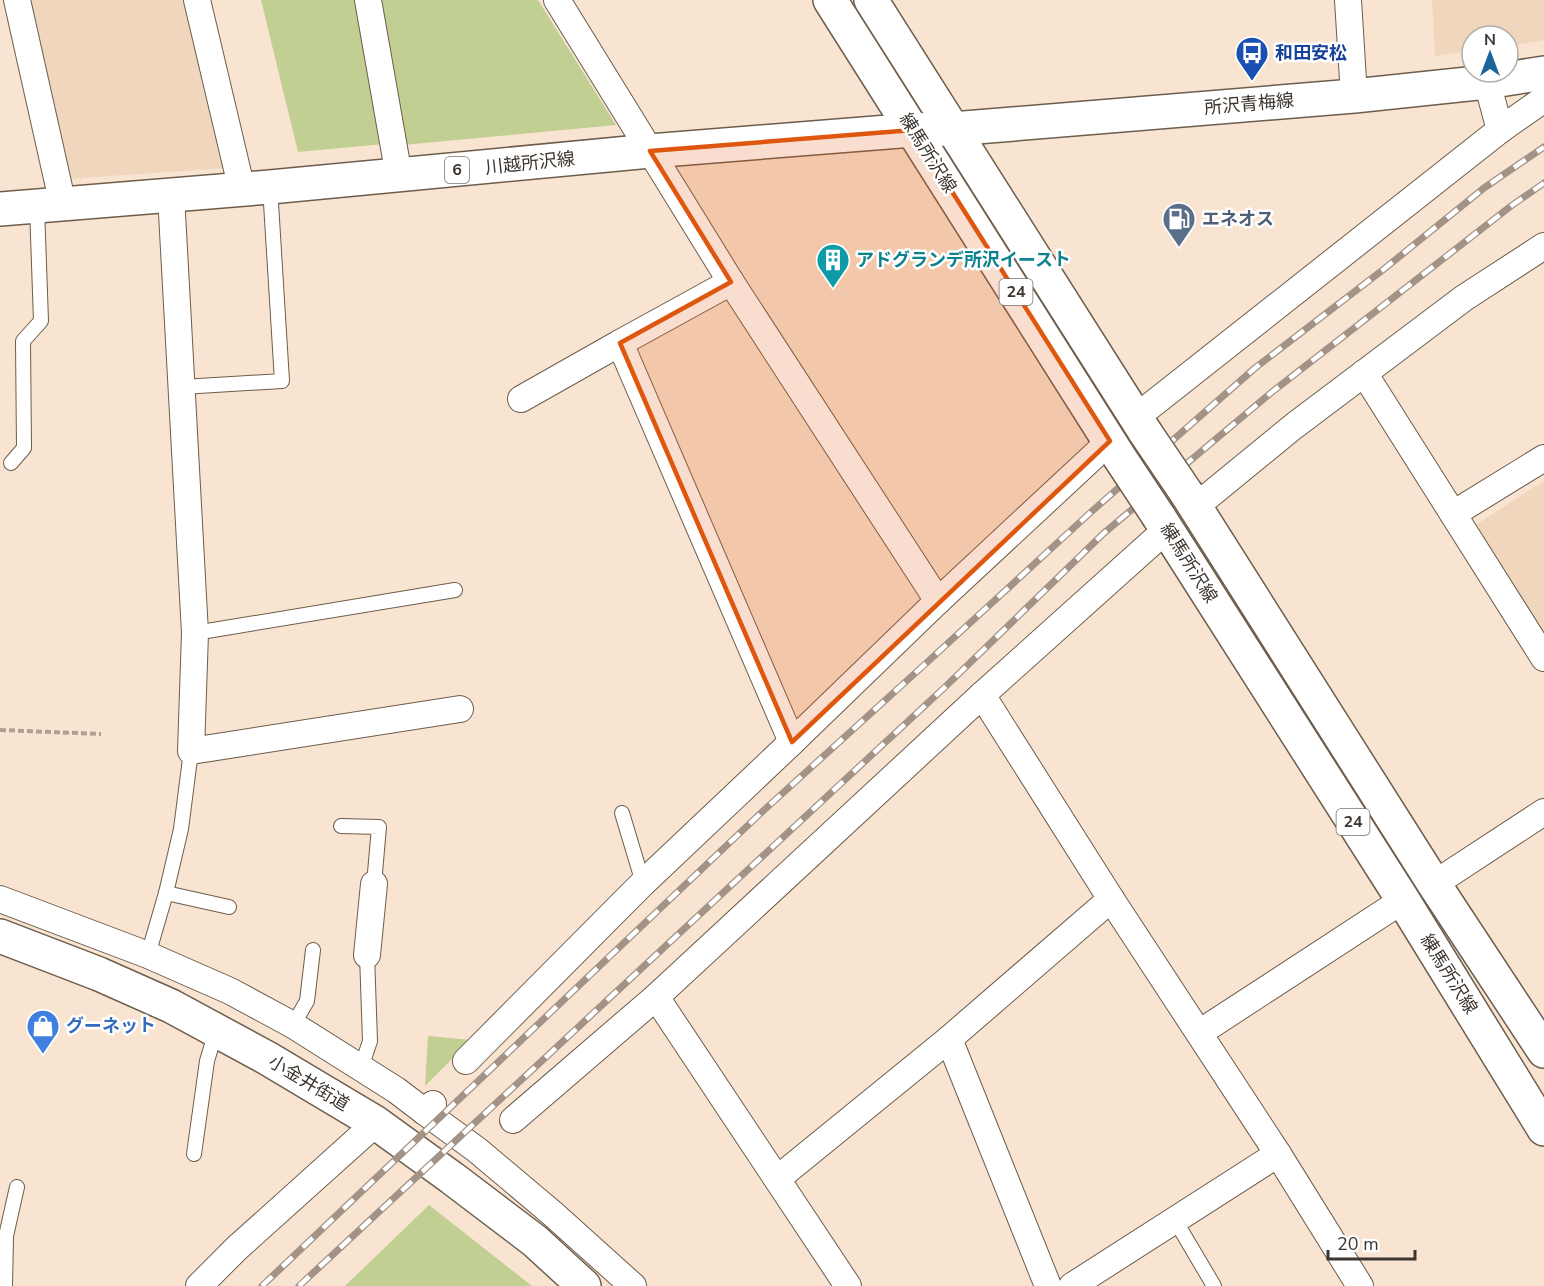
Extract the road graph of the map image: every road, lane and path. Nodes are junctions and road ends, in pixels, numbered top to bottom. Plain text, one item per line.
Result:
1 (17, 0) edge
2 (197, 0) edge
3 (368, 0) edge
4 (557, 0) edge
5 (830, 0) edge
6 (871, 0) edge
7 (1348, 0) edge
8 (1544, 73) edge
9 (1520, 77) edge
10 (1468, 84) edge
11 (1488, 84) edge
12 (1354, 96) junction
13 (1544, 99) edge
14 (952, 129) junction
15 (913, 130) junction
16 (1500, 130) junction
17 (650, 151) junction
18 (399, 176) junction
19 (256, 188) junction
20 (171, 195) junction
21 (50, 206) junction
22 (0, 209) edge
23 (1544, 246) edge
24 (731, 282) junction
25 (620, 343) junction
26 (1364, 373) junction
27 (182, 387) junction
28 (521, 399) dead end
29 (1140, 425) junction
30 (1114, 448) junction
31 (1544, 458) edge
32 (11, 463) dead end
33 (1191, 501) junction
34 (1453, 514) junction
35 (1163, 523) junction
36 (455, 590) dead end
37 (938, 601) junction
38 (195, 633) junction
39 (1544, 658) edge
40 (982, 695) junction
41 (460, 709) dead end
42 (0, 730) edge
43 (101, 734) dead end
44 (792, 742) junction
45 (191, 751) junction
46 (1544, 812) edge
47 (622, 813) dead end
48 (341, 826) dead end
49 (643, 883) junction
50 (374, 884) joint
51 (1434, 884) junction
52 (166, 892) junction
53 (0, 899) edge
54 (1111, 899) junction
55 (1403, 900) junction
56 (229, 907) dead end
57 (0, 936) edge
58 (313, 950) dead end
59 (148, 955) junction
60 (367, 955) joint
61 (656, 997) junction
62 (293, 1025) junction
63 (216, 1031) junction
64 (1199, 1033) junction
65 (949, 1040) junction
66 (1544, 1051) edge
67 (466, 1061) dead end
68 (361, 1068) junction
69 (513, 1120) dead end
70 (376, 1123) junction
71 (1544, 1129) edge
72 (194, 1154) dead end
73 (1278, 1154) junction
74 (777, 1179) junction
75 (17, 1187) dead end
76 (1175, 1220) junction
77 (3, 1235) edge
78 (5, 1286) edge
79 (199, 1286) edge
80 (584, 1286) edge
81 (633, 1286) edge
82 (848, 1286) edge
83 (1048, 1286) edge
84 (1072, 1286) edge
85 (1214, 1286) edge
86 (1360, 1286) edge

1 - 21 street
2 - 19 street
3 - 18 street
4 - 17 street
5 - 15 main road, 練馬所沢線 / 24
6 - 14 main road, 練馬所沢線 / 24
7 - 12 street
8 - 9 main road, 所沢青梅線
10 - 12 main road, 所沢青梅線
11 - 16 street
12 - 14 main road, 所沢青梅線
13 - 16 street
14 - 15 main road, 川越所沢線 / 6
14 - 29 main road, 練馬所沢線 / 24
15 - 17 main road, 川越所沢線 / 6
15 - 30 main road, 練馬所沢線 / 24
16 - 29 street
17 - 18 main road, 川越所沢線 / 6
17 - 24 street
18 - 19 main road, 川越所沢線 / 6
19 - 20 main road, 川越所沢線 / 6
19 - 27 lane
20 - 21 main road, 川越所沢線 / 6
20 - 27 street
21 - 22 main road, 川越所沢線 / 6
21 - 32 lane
23 - 26 street
24 - 25 street
24 - 37 street
25 - 28 street
25 - 44 street
26 - 33 street
26 - 34 street
27 - 38 street
29 - 33 main road, 練馬所沢線 / 24, bridge
30 - 35 main road, 練馬所沢線 / 24, bridge
30 - 37 street
31 - 34 street
33 - 51 main road, 練馬所沢線 / 24
34 - 39 street
35 - 40 street
35 - 55 main road, 練馬所沢線 / 24
36 - 38 lane
37 - 44 street
38 - 45 street
40 - 54 street
40 - 61 street
41 - 45 street
42 - 43 path
44 - 49 street
45 - 52 lane
46 - 51 street
47 - 49 lane
48 - 50 lane
49 - 67 street
50 - 60 street
51 - 66 main road, 練馬所沢線 / 24
52 - 56 lane
52 - 59 lane
53 - 59 street
54 - 64 street
54 - 65 street
55 - 64 street
55 - 71 main road, 練馬所沢線 / 24
57 - 63 main road, 小金井街道
58 - 62 lane
59 - 62 street
60 - 68 lane
61 - 69 street
61 - 74 street
62 - 68 street
63 - 70 main road, 小金井街道
63 - 72 lane
64 - 73 street
65 - 74 street
65 - 83 street
68 - 81 street
70 - 79 street
70 - 80 main road, 小金井街道
73 - 76 street
73 - 86 street
74 - 82 street
75 - 77 lane
76 - 84 street
76 - 85 lane
77 - 78 lane

